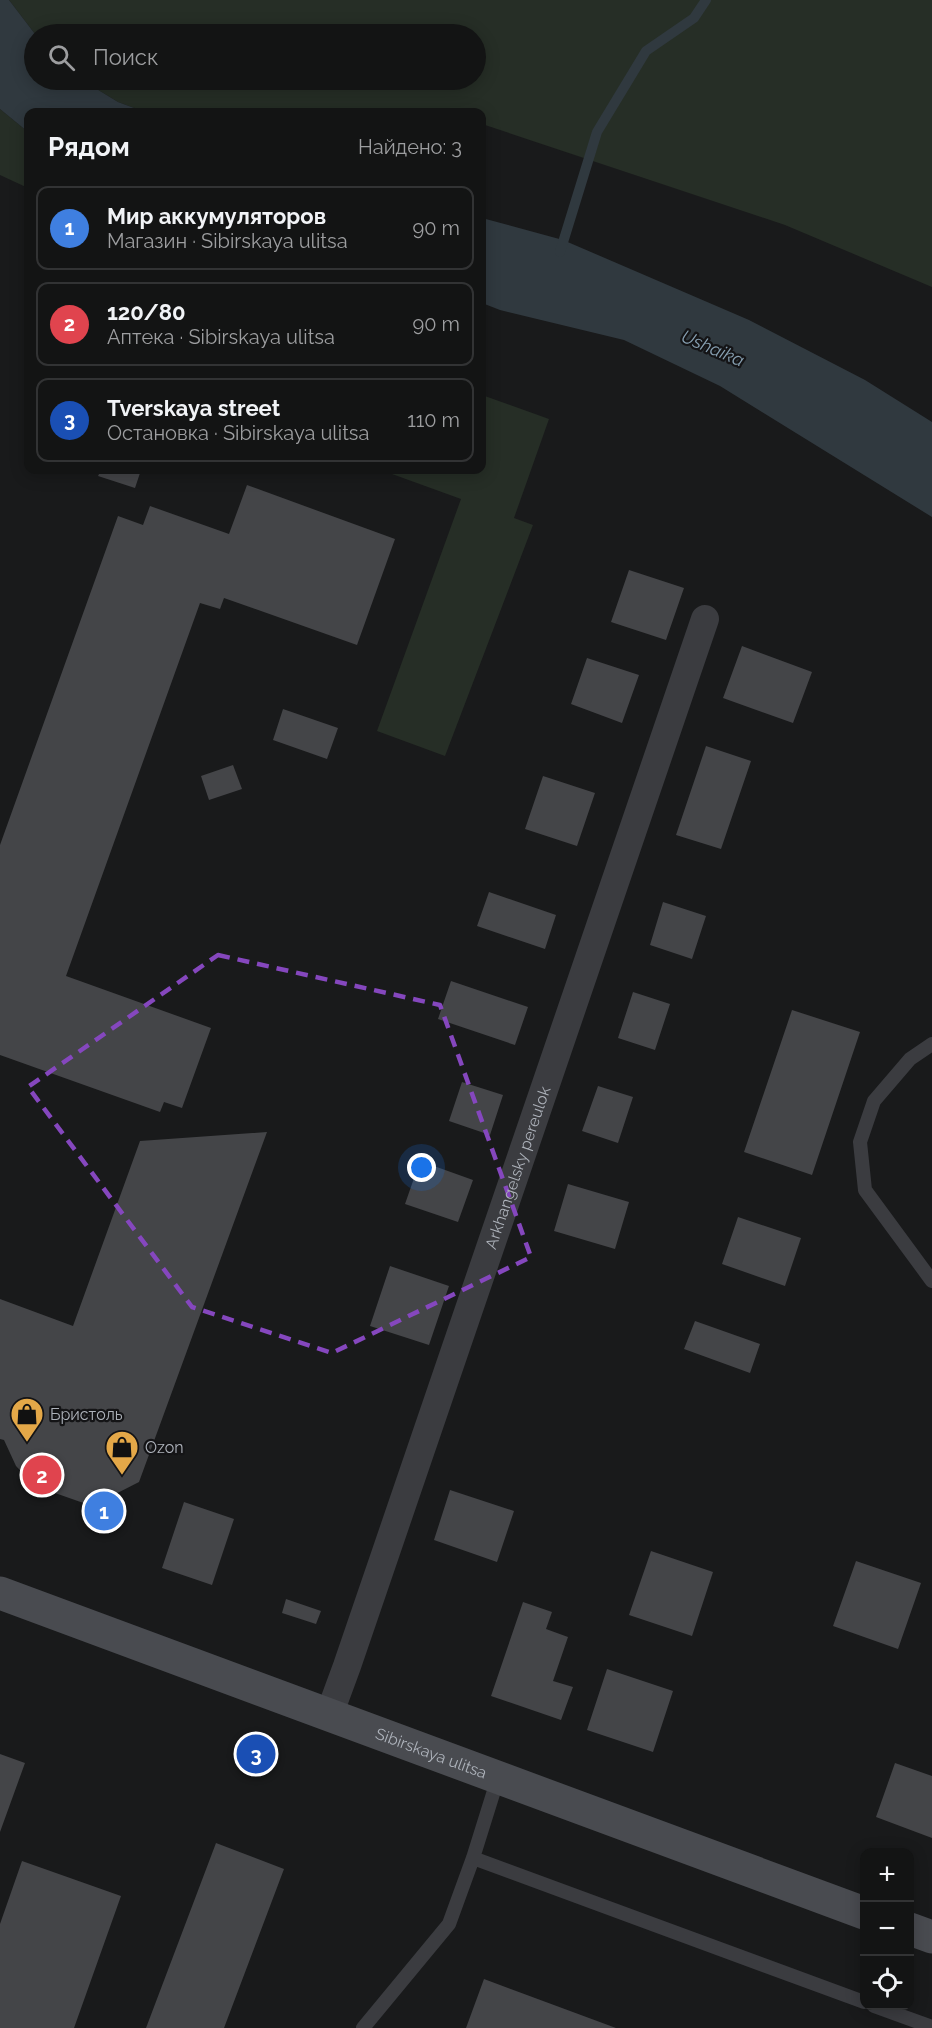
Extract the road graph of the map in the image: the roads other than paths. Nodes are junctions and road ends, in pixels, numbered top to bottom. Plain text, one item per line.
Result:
1 (705, 619) dead end
2 (932, 1044) edge
3 (932, 1281) edge
4 (0, 1593) edge
5 (329, 1715) junction
6 (498, 1778) junction
7 (473, 1858) junction
8 (860, 1912) edge
9 (914, 1931) edge
10 (932, 1937) edge
11 (860, 2001) edge
12 (885, 2010) edge
13 (932, 2027) edge
14 (363, 2028) edge

1 - 5 street, Arkhangelsky pereulok
2 - 3 lane
4 - 5 main road, Sibirskaya ulitsa
5 - 6 main road, Sibirskaya ulitsa
6 - 7 lane
6 - 8 main road, Sibirskaya ulitsa
7 - 11 lane
7 - 14 lane
9 - 10 main road
12 - 13 lane

